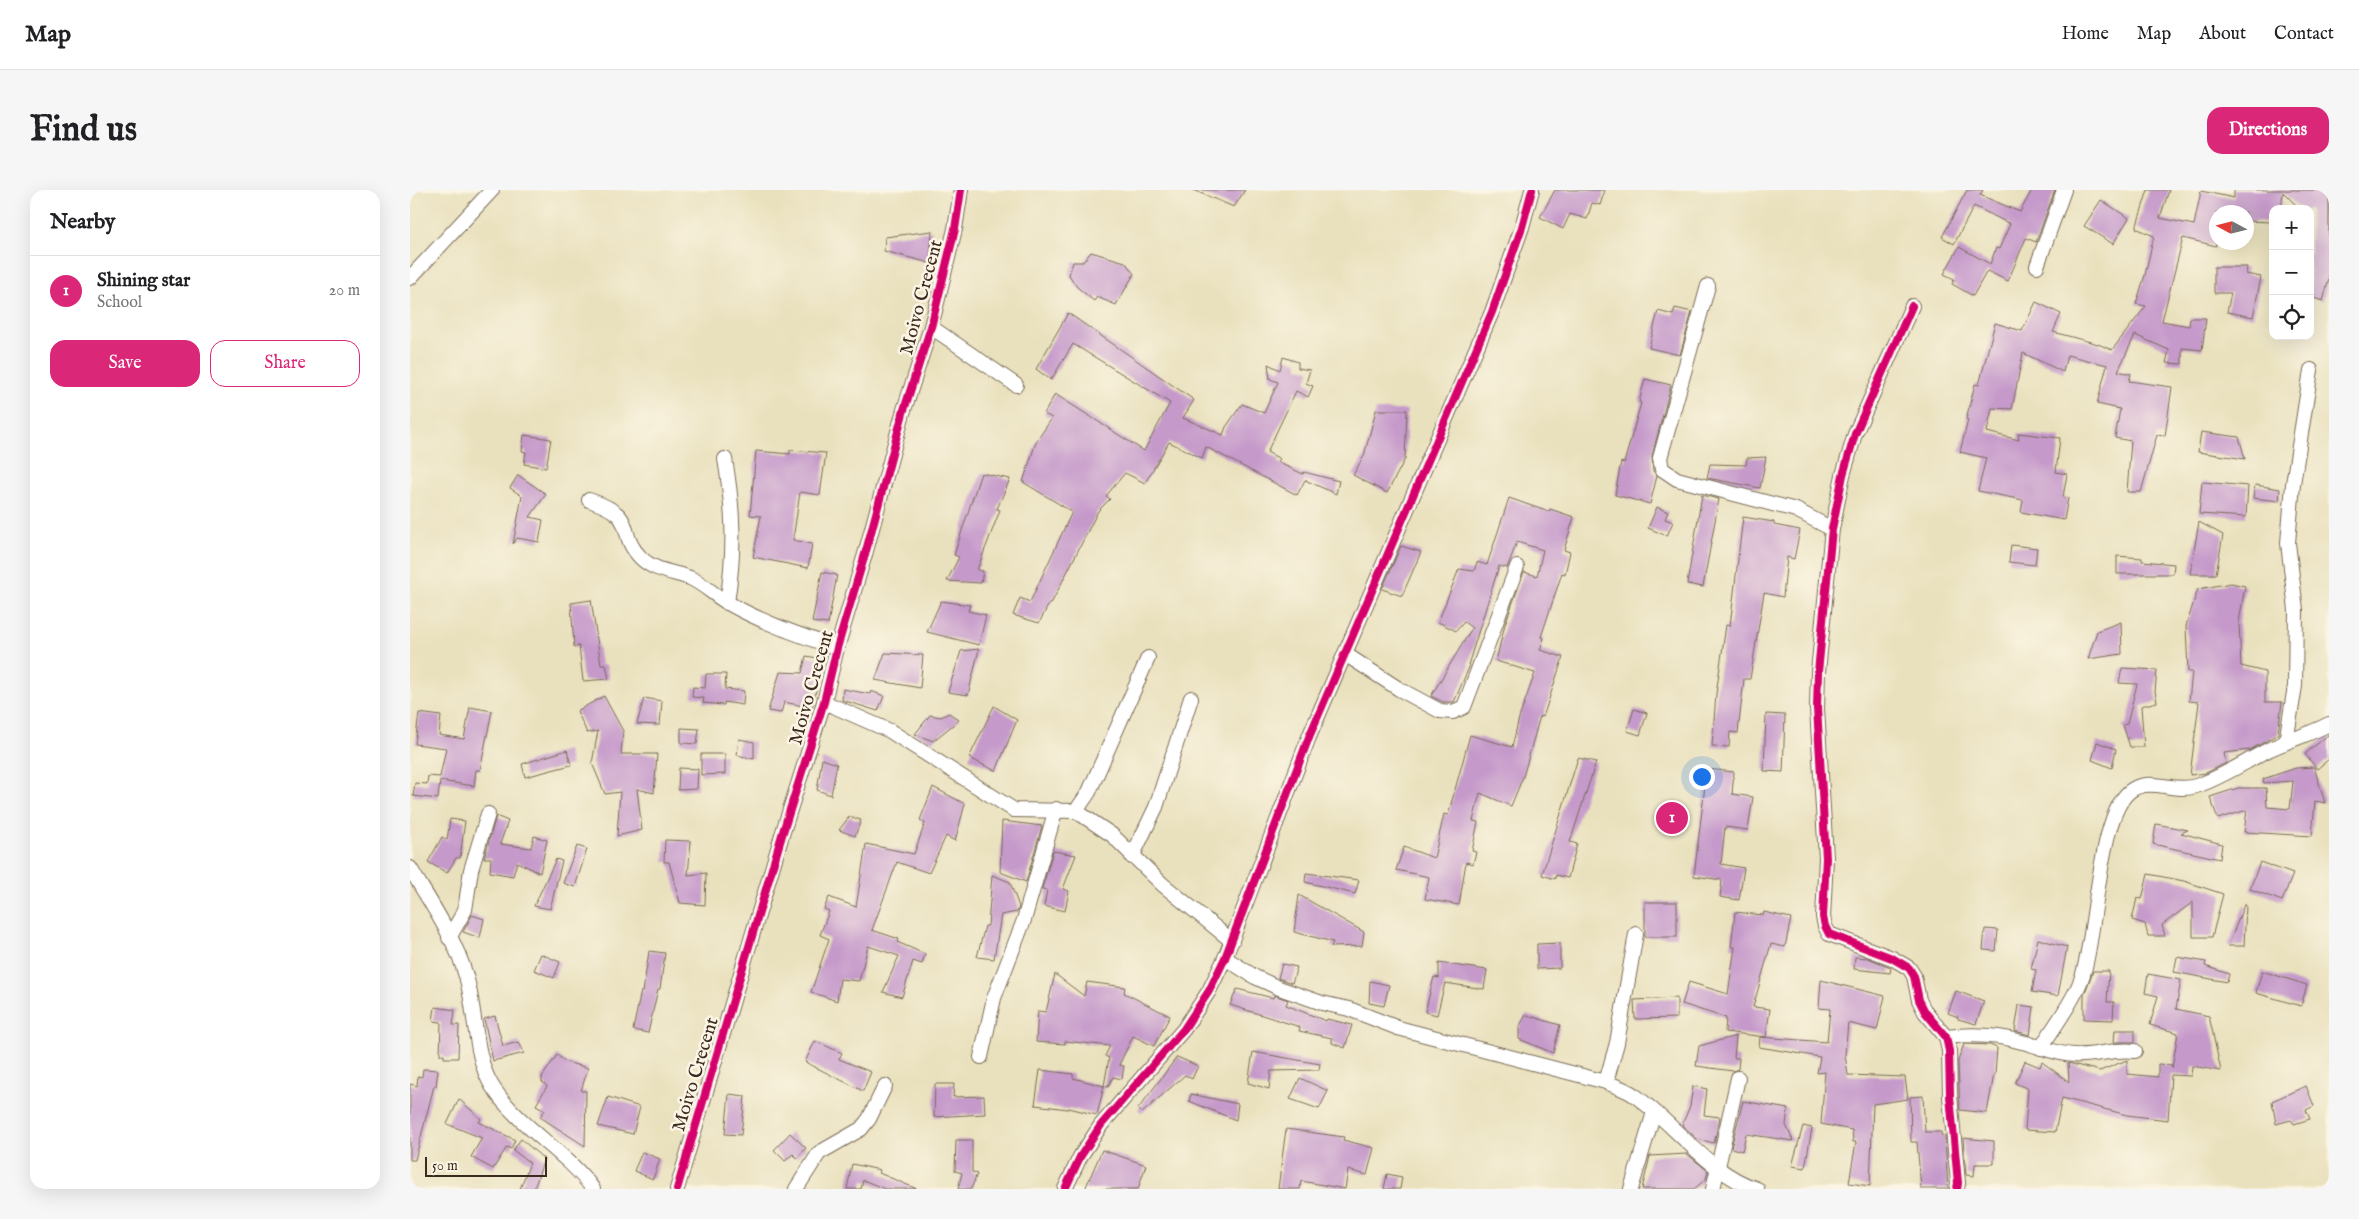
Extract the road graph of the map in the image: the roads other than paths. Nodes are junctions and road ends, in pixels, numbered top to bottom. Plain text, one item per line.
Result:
1 (492, 190) edge
2 (961, 190) edge
3 (1532, 190) edge
4 (2064, 190) edge
5 (2037, 266) dead end
6 (410, 278) edge
7 (1708, 286) dead end
8 (1912, 306) dead end
9 (931, 327) junction
10 (2311, 370) dead end
11 (1016, 385) dead end
12 (725, 459) dead end
13 (589, 500) dead end
14 (1832, 529) junction
15 (1517, 566) dead end
16 (727, 603) junction
17 (837, 648) junction
18 (1346, 654) junction
19 (1148, 658) dead end
20 (1191, 698) dead end
21 (824, 702) junction
22 (2329, 724) edge
23 (2286, 742) junction
24 (1056, 809) junction
25 (1076, 811) junction
26 (488, 814) dead end
27 (1132, 857) junction
28 (410, 868) edge
29 (1636, 934) dead end
30 (449, 938) junction
31 (1232, 941) junction
32 (1225, 958) junction
33 (1946, 1037) junction
34 (2041, 1048) junction
35 (2134, 1051) dead end
36 (981, 1057) dead end
37 (1738, 1078) dead end
38 (1606, 1082) junction
39 (885, 1086) dead end
40 (1654, 1112) junction
41 (1718, 1166) junction
42 (593, 1189) edge
43 (676, 1189) edge
44 (796, 1189) edge
45 (1065, 1189) edge
46 (1631, 1189) edge
47 (1713, 1189) edge
48 (1757, 1189) edge
49 (1956, 1189) edge

1 - 6 street
2 - 9 street, Moivo Crecent
3 - 18 street
4 - 5 street
7 - 14 street
8 - 14 street
9 - 11 street
9 - 17 street, Moivo Crecent
10 - 23 street
12 - 16 street
13 - 16 street
14 - 33 street
15 - 18 street
16 - 17 street
17 - 21 street, Moivo Crecent
18 - 31 street
19 - 25 street
20 - 27 street
21 - 24 street
21 - 43 street, Moivo Crecent
22 - 23 street
23 - 34 street
24 - 25 street
24 - 36 street
25 - 27 street
26 - 30 street
27 - 31 street
28 - 30 street
29 - 38 street
30 - 42 street
31 - 32 street
32 - 38 street
32 - 45 street
33 - 34 street
33 - 49 street
34 - 35 street
37 - 41 street
38 - 40 street
39 - 44 street
40 - 41 street
40 - 46 street
41 - 47 street
41 - 48 street

